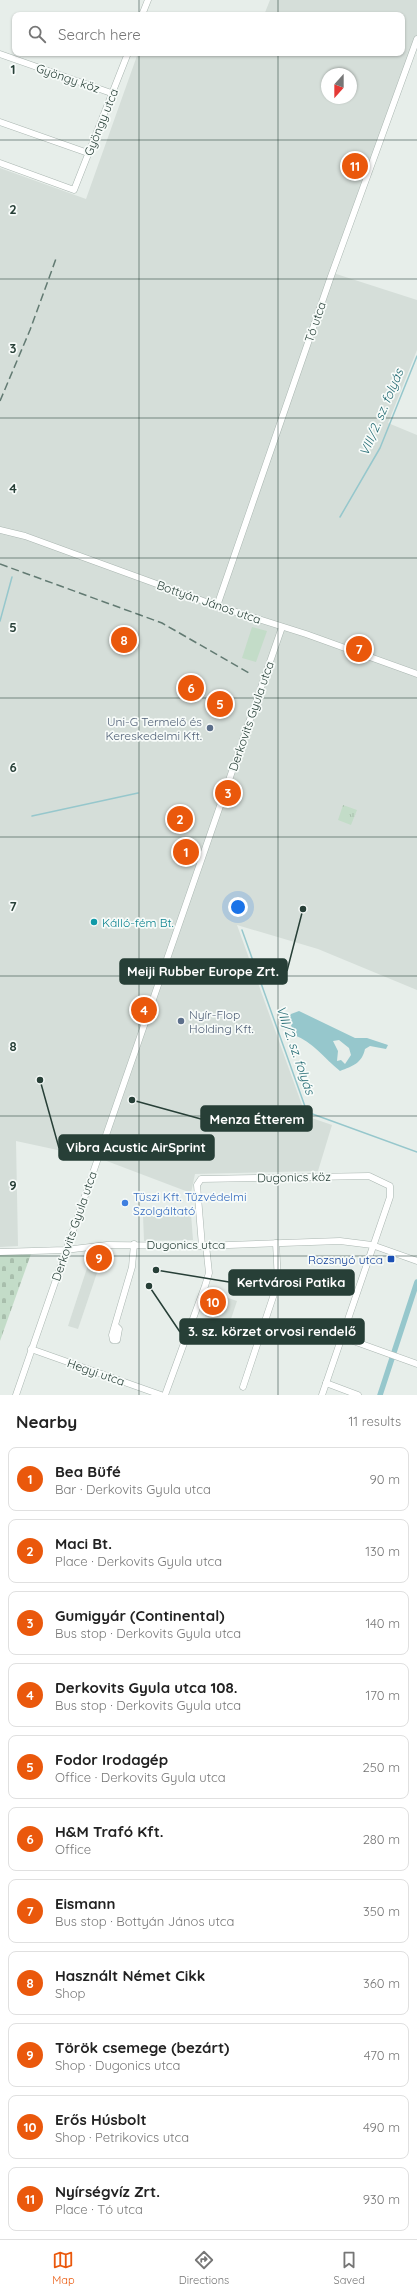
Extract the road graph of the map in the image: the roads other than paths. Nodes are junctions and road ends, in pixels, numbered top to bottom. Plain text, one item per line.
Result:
1 (148, 0) edge
2 (143, 12) edge
3 (417, 39) edge
4 (0, 54) edge
5 (127, 56) edge
6 (114, 94) junction
7 (0, 122) edge
8 (88, 153) junction
9 (0, 163) edge
10 (0, 530) edge
11 (217, 606) junction
12 (282, 627) junction
13 (417, 674) edge
14 (276, 1243) junction
15 (134, 1244) junction
16 (372, 1245) junction
17 (204, 1246) junction
18 (66, 1250) junction
19 (0, 1252) edge
20 (417, 1261) edge
21 (112, 1335) dead end
22 (342, 1337) junction
23 (31, 1349) junction
24 (417, 1364) edge
25 (326, 1383) junction
26 (243, 1387) dead end
27 (16, 1395) edge
28 (161, 1395) edge
29 (165, 1395) edge
30 (322, 1395) edge
31 (358, 1395) edge

1 - 2 street
3 - 11 street, Tó utca
4 - 6 street, Gyöngy köz
5 - 6 street, Gyöngy utca
6 - 8 street, Gyöngy utca
7 - 8 street
8 - 9 street, Gyöngy utca
10 - 11 street, Bottyán János utca
11 - 12 street, Bottyán János utca
12 - 13 street, Bottyán János utca
12 - 18 street, Derkovits Gyula utca
14 - 16 street, Dugonics utca
14 - 17 street, Dugonics utca
14 - 26 street
15 - 17 street, Dugonics utca
15 - 18 street, Dugonics utca
15 - 21 street
16 - 17 street, Dugonics köz
16 - 20 street, Dugonics utca
16 - 22 street
17 - 29 street
18 - 19 street, Dugonics utca
18 - 23 street, Derkovits Gyula utca
22 - 24 street
22 - 25 street
23 - 27 street, Derkovits Gyula utca
23 - 28 street, Hegyi utca
25 - 30 street
25 - 31 street

